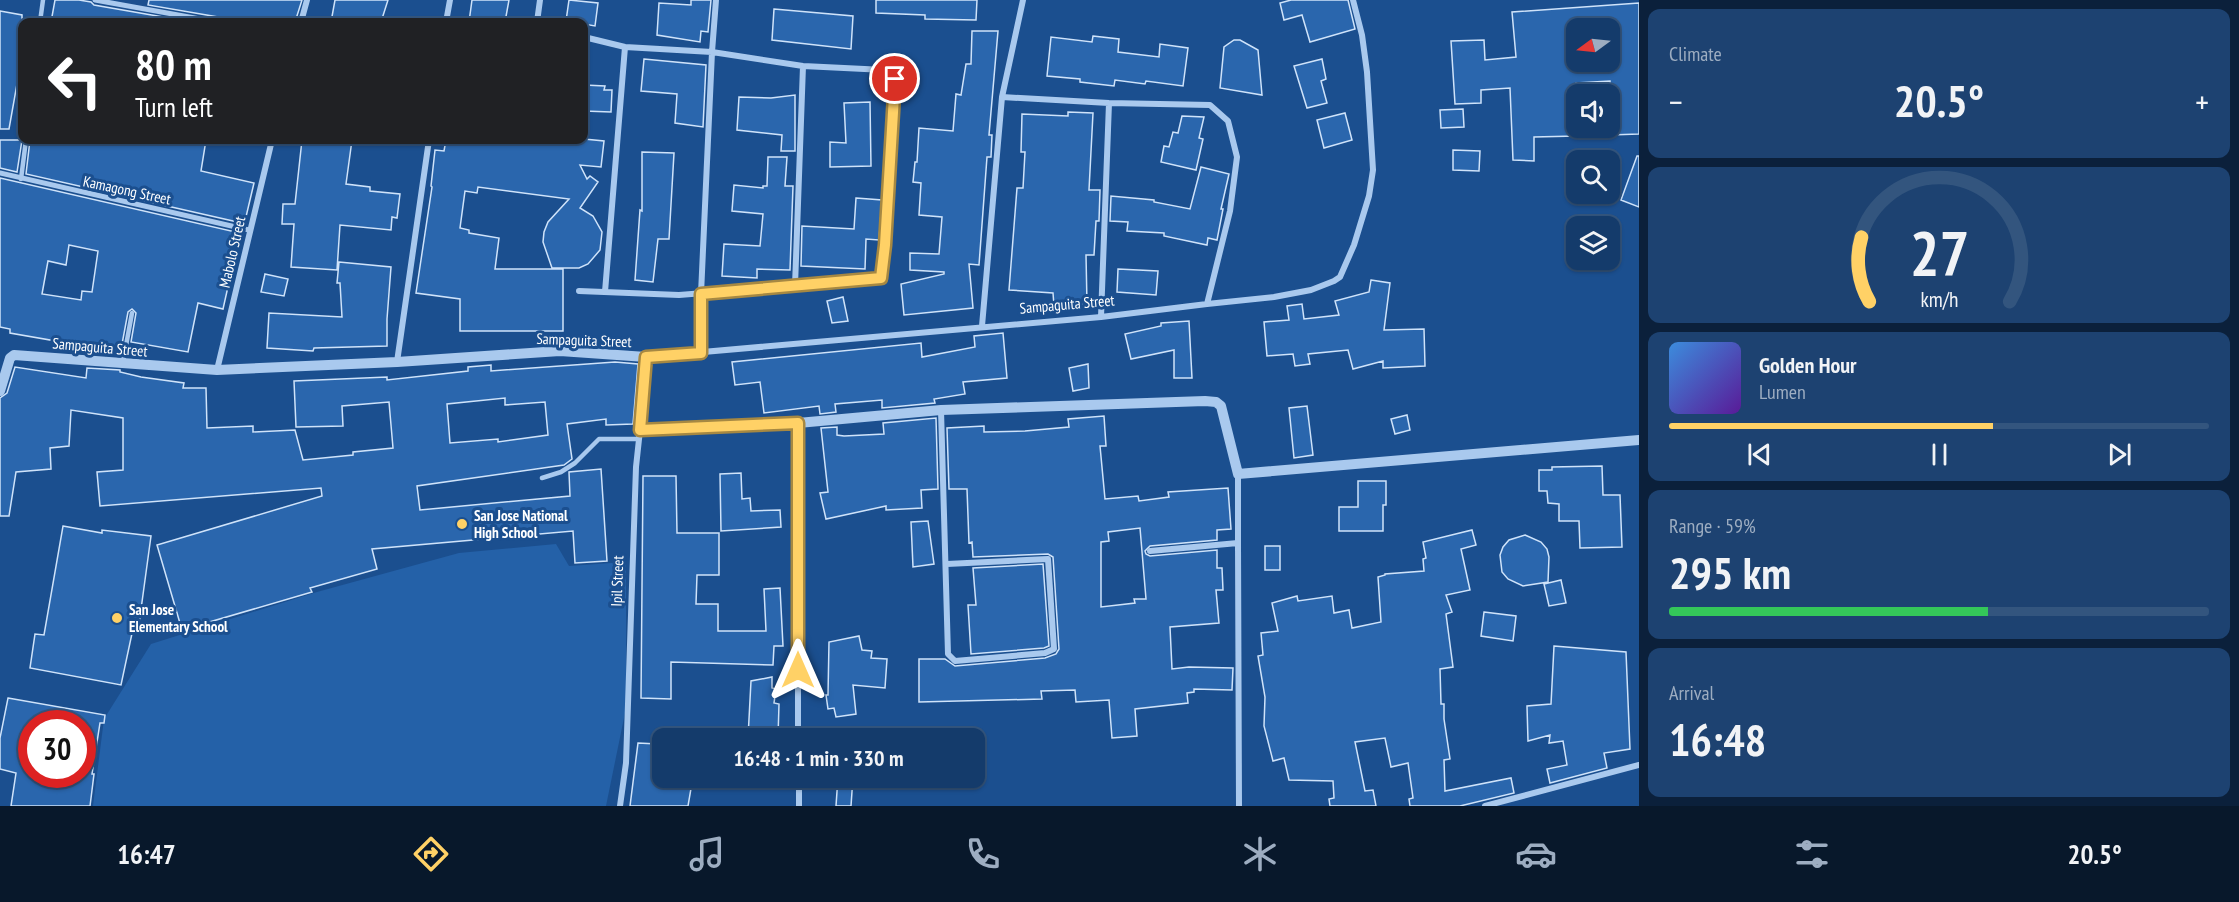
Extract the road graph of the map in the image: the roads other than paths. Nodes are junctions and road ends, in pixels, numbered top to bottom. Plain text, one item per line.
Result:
1 (43, 0) edge
2 (95, 0) edge
3 (307, 0) edge
4 (450, 0) edge
5 (540, 0) edge
6 (716, 0) edge
7 (1023, 0) edge
8 (1353, 0) edge
9 (41, 18) edge
10 (195, 18) edge
11 (302, 18) edge
12 (447, 18) edge
13 (538, 18) edge
14 (588, 38) edge
15 (625, 47) junction
16 (712, 52) junction
17 (803, 66) junction
18 (1002, 98) junction
19 (1109, 103) junction
20 (25, 144) edge
21 (271, 144) edge
22 (428, 144) edge
23 (0, 173) edge
24 (21, 179) junction
25 (249, 230) junction
26 (795, 286) junction
27 (579, 291) dead end
28 (605, 292) junction
29 (701, 294) junction
30 (1207, 303) junction
31 (132, 313) dead end
32 (1101, 317) junction
33 (982, 326) junction
34 (701, 353) junction
35 (646, 357) junction
36 (397, 362) junction
37 (122, 364) junction
38 (217, 370) junction
39 (0, 391) edge
40 (941, 410) junction
41 (798, 423) junction
42 (640, 435) junction
43 (1639, 440) edge
44 (1238, 474) junction
45 (542, 478) dead end
46 (1238, 543) junction
47 (1150, 551) dead end
48 (947, 564) junction
49 (798, 728) edge
50 (1639, 765) edge
51 (798, 788) edge
52 (620, 806) edge
53 (798, 806) edge
54 (1239, 806) edge
55 (1485, 806) edge

1 - 9 lane
2 - 10 street
3 - 11 street
4 - 12 street
5 - 13 street
6 - 16 street
7 - 18 street
8 - 30 street, Sampaguita Street
14 - 15 street
15 - 16 street
15 - 28 street
16 - 17 street
16 - 29 street
17 - 26 street
17 - 26 street
18 - 19 street
18 - 33 street
19 - 30 street
19 - 32 street
20 - 24 lane
21 - 25 street, Mabolo Street
22 - 36 street
23 - 24 street, Kamagong Street
24 - 25 street, Kamagong Street
25 - 38 street, Mabolo Street
26 - 29 street
27 - 28 street
28 - 29 street
29 - 34 street
30 - 32 street, Sampaguita Street
31 - 37 lane
32 - 33 street, Sampaguita Street
33 - 34 street, Sampaguita Street
34 - 35 street, Sampaguita Street
35 - 36 street, Sampaguita Street
35 - 42 street, Ipil Street
36 - 38 street, Sampaguita Street
37 - 38 street, Sampaguita Street
37 - 39 street, Sampaguita Street
40 - 41 street
40 - 44 street
40 - 48 street
41 - 42 street
41 - 49 street
42 - 45 lane
42 - 52 street, Ipil Street
43 - 44 street
44 - 46 street
46 - 47 street
46 - 54 street
48 - 48 street
50 - 55 street
51 - 53 street

